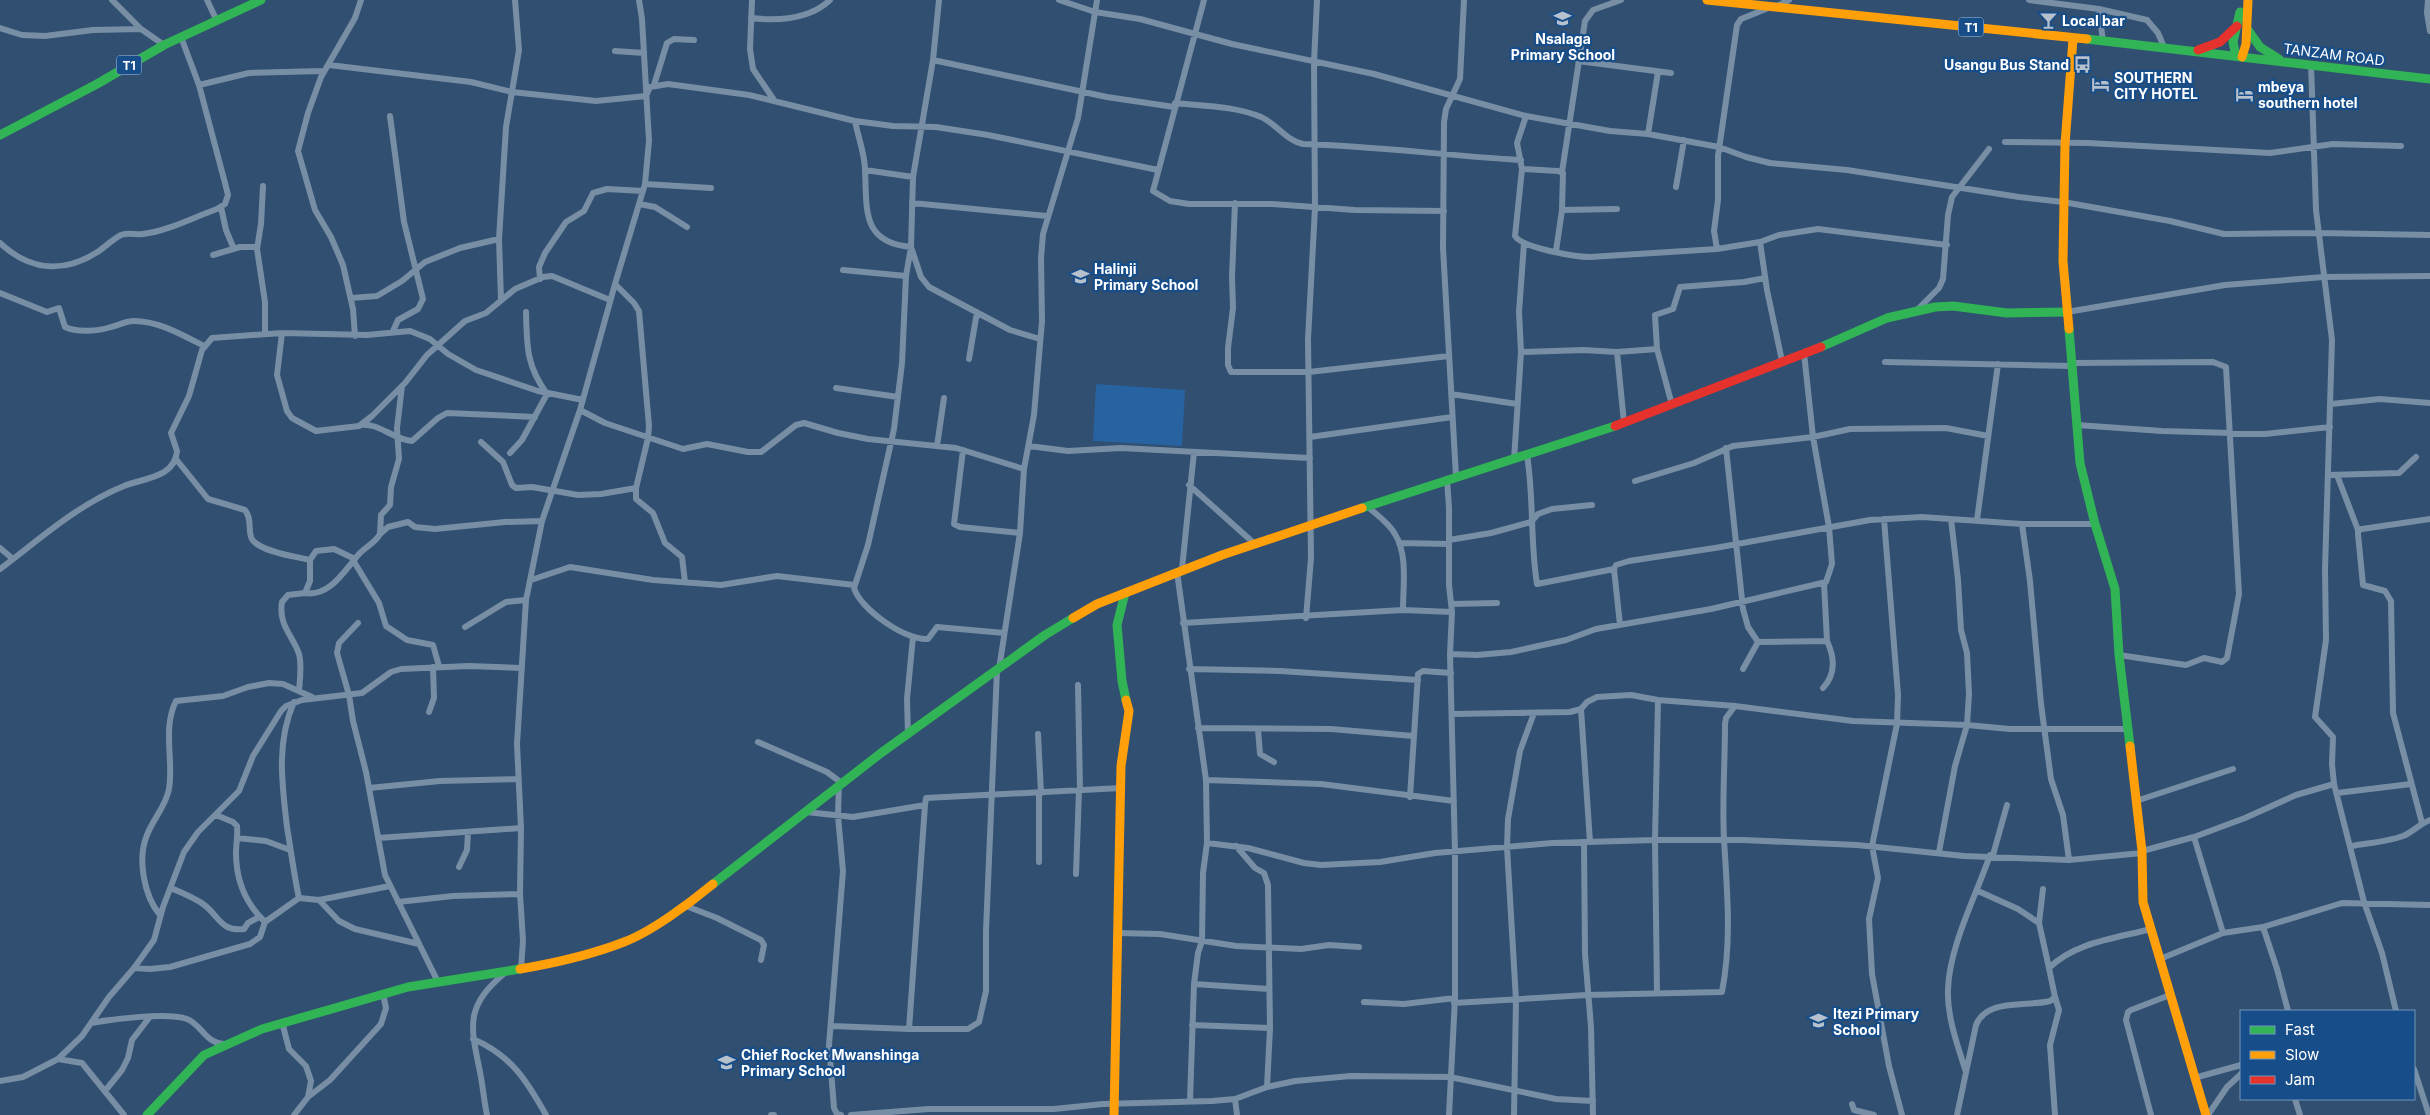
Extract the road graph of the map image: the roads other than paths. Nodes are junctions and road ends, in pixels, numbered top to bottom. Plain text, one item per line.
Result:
1 (112, 0) edge
2 (207, 0) edge
3 (261, 0) edge
4 (361, 0) edge
5 (515, 0) edge
6 (639, 0) edge
7 (752, 0) edge
8 (830, 0) edge
9 (939, 0) edge
10 (1059, 0) edge
11 (1097, 0) edge
12 (1204, 0) edge
13 (1317, 0) edge
14 (1464, 0) edge
15 (1621, 0) edge
16 (1707, 0) edge
17 (1789, 0) edge
18 (2029, 0) edge
19 (2241, 0) edge
20 (2248, 0) edge
21 (2428, 0) edge
22 (2058, 2) edge
23 (1760, 3) edge
24 (1773, 7) junction
25 (2099, 9) junction
26 (1095, 12) junction
27 (751, 18) junction
28 (216, 19) junction
29 (2241, 25) junction
30 (0, 28) edge
31 (141, 29) junction
32 (2430, 30) edge
33 (1195, 34) junction
34 (181, 37) junction
35 (2073, 39) junction
36 (694, 40) dead end
37 (2103, 42) junction
38 (164, 45) junction
39 (2164, 47) junction
40 (615, 51) dead end
41 (2194, 51) junction
42 (644, 53) junction
43 (2239, 57) junction
44 (933, 60) junction
45 (1578, 61) junction
46 (1314, 62) junction
47 (2285, 62) junction
48 (2312, 64) junction
49 (329, 65) junction
50 (323, 71) junction
51 (1658, 72) junction
52 (1671, 73) dead end
53 (2430, 79) edge
54 (199, 85) junction
55 (654, 85) junction
56 (1083, 91) junction
57 (512, 92) junction
58 (646, 96) junction
59 (1452, 96) junction
60 (774, 100) junction
61 (1174, 105) junction
62 (390, 116) dead end
63 (1526, 116) junction
64 (855, 121) junction
65 (1570, 125) junction
66 (922, 126) junction
67 (1648, 134) junction
68 (0, 135) edge
69 (1684, 140) junction
70 (2005, 142) dead end
71 (1314, 144) junction
72 (2065, 144) junction
73 (2315, 146) junction
74 (2401, 146) dead end
75 (1719, 147) junction
76 (1989, 149) dead end
77 (1069, 151) junction
78 (1446, 156) junction
79 (1521, 160) junction
80 (865, 170) junction
81 (1158, 170) junction
82 (1522, 170) junction
83 (1562, 172) junction
84 (913, 177) junction
85 (263, 186) dead end
86 (644, 187) junction
87 (1676, 187) dead end
88 (711, 188) dead end
89 (1959, 188) junction
90 (2063, 202) junction
91 (912, 203) junction
92 (639, 204) junction
93 (1236, 204) junction
94 (222, 207) junction
95 (1314, 208) junction
96 (1616, 209) dead end
97 (1562, 210) junction
98 (1444, 211) junction
99 (1047, 216) junction
100 (687, 227) dead end
101 (2319, 233) junction
102 (2430, 235) edge
103 (499, 240) junction
104 (1760, 242) junction
105 (0, 243) edge
106 (1524, 244) junction
107 (1947, 245) junction
108 (257, 247) junction
109 (911, 247) junction
110 (234, 249) junction
111 (1717, 249) junction
112 (1556, 251) junction
113 (212, 255) dead end
114 (416, 270) junction
115 (843, 270) dead end
116 (906, 276) junction
117 (2430, 276) edge
118 (2324, 277) junction
119 (1765, 278) junction
120 (540, 279) junction
121 (614, 284) junction
122 (0, 293) edge
123 (351, 298) junction
124 (501, 300) junction
125 (610, 300) junction
126 (1917, 310) junction
127 (526, 312) dead end
128 (977, 312) junction
129 (2067, 312) junction
130 (394, 331) junction
131 (282, 333) junction
132 (265, 334) junction
133 (355, 336) junction
134 (1040, 339) junction
135 (204, 346) junction
136 (437, 346) junction
137 (1657, 348) junction
138 (1522, 352) junction
139 (1617, 352) junction
140 (1804, 353) junction
141 (1449, 356) junction
142 (969, 359) dead end
143 (1782, 361) junction
144 (1885, 362) dead end
145 (1998, 364) junction
146 (2073, 364) junction
147 (1309, 372) junction
148 (402, 386) junction
149 (836, 388) dead end
150 (547, 394) junction
151 (1451, 394) junction
152 (898, 397) junction
153 (944, 398) dead end
154 (583, 400) junction
155 (2430, 403) edge
156 (1517, 404) junction
157 (2331, 404) junction
158 (1672, 405) junction
159 (580, 410) junction
160 (535, 416) junction
161 (1452, 418) junction
162 (1624, 423) junction
163 (2077, 425) junction
164 (359, 426) junction
165 (2330, 427) junction
166 (2230, 434) junction
167 (1310, 436) junction
168 (1988, 436) junction
169 (1813, 437) junction
170 (398, 438) junction
171 (648, 438) junction
172 (481, 442) dead end
173 (891, 442) junction
174 (937, 446) junction
175 (1029, 446) junction
176 (1726, 448) junction
177 (963, 450) junction
178 (1194, 452) junction
179 (510, 453) dead end
180 (1527, 455) junction
181 (2416, 457) dead end
182 (1310, 458) junction
183 (176, 459) junction
184 (1514, 460) junction
185 (1024, 469) junction
186 (2328, 475) junction
187 (2337, 475) junction
188 (1456, 476) junction
189 (1447, 479) junction
190 (1635, 481) dead end
191 (1189, 485) junction
192 (636, 488) junction
193 (552, 490) junction
194 (1592, 505) dead end
195 (1368, 507) junction
196 (1884, 519) junction
197 (1951, 519) junction
198 (2430, 519) edge
199 (1977, 520) junction
200 (542, 521) junction
201 (1531, 522) junction
202 (2022, 524) junction
203 (2094, 524) junction
204 (1310, 526) junction
205 (1829, 527) junction
206 (2358, 530) junction
207 (1020, 533) junction
208 (380, 534) junction
209 (1449, 542) junction
210 (1399, 543) junction
211 (1735, 544) junction
212 (1256, 545) junction
213 (0, 548) edge
214 (13, 558) junction
215 (310, 560) junction
216 (354, 560) junction
217 (0, 569) edge
218 (1614, 569) junction
219 (1180, 570) junction
220 (530, 580) junction
221 (685, 582) junction
222 (1824, 583) junction
223 (854, 585) junction
224 (1125, 592) junction
225 (305, 594) junction
226 (526, 600) junction
227 (1743, 600) junction
228 (1497, 603) dead end
229 (1452, 604) junction
230 (1403, 610) junction
231 (1452, 612) junction
232 (1306, 618) junction
233 (358, 623) dead end
234 (1183, 623) junction
235 (1620, 625) junction
236 (465, 626) dead end
237 (1004, 632) junction
238 (913, 637) junction
239 (1827, 641) junction
240 (1758, 642) junction
241 (1450, 654) junction
242 (2120, 654) junction
243 (436, 667) junction
244 (520, 668) junction
245 (998, 669) junction
246 (1189, 669) junction
247 (1742, 670) dead end
248 (1451, 673) junction
249 (1418, 680) junction
250 (1078, 685) dead end
251 (1823, 688) dead end
252 (300, 691) junction
253 (349, 695) junction
254 (313, 698) junction
255 (1658, 700) junction
256 (294, 702) junction
257 (1735, 706) junction
258 (1581, 709) junction
259 (430, 712) dead end
260 (1452, 714) junction
261 (1534, 714) junction
262 (1897, 724) junction
263 (1966, 725) junction
264 (1198, 728) junction
265 (1258, 729) junction
266 (2128, 729) junction
267 (2046, 730) junction
268 (1038, 734) dead end
269 (908, 735) junction
270 (1414, 736) junction
271 (758, 742) dead end
272 (1274, 762) dead end
273 (2232, 769) dead end
274 (518, 779) junction
275 (1206, 780) junction
276 (2334, 784) junction
277 (2411, 784) junction
278 (369, 788) junction
279 (840, 788) junction
280 (1121, 788) junction
281 (1080, 790) junction
282 (1040, 793) junction
283 (2337, 793) junction
284 (991, 795) junction
285 (1410, 796) junction
286 (2136, 800) junction
287 (1454, 801) junction
288 (926, 805) junction
289 (2007, 805) dead end
290 (806, 812) junction
291 (216, 814) junction
292 (838, 816) junction
293 (2430, 820) edge
294 (2422, 823) junction
295 (520, 828) junction
296 (468, 832) junction
297 (2194, 836) junction
298 (237, 838) junction
299 (378, 838) junction
300 (1655, 840) junction
301 (1724, 840) junction
302 (1587, 842) junction
303 (1208, 843) junction
304 (1236, 846) junction
305 (1872, 846) junction
306 (2352, 846) junction
307 (1508, 847) junction
308 (290, 850) junction
309 (1455, 851) junction
310 (1939, 852) junction
311 (2142, 852) junction
312 (1991, 855) junction
313 (2069, 860) junction
314 (1039, 862) dead end
315 (459, 867) dead end
316 (1076, 874) dead end
317 (390, 886) junction
318 (171, 888) junction
319 (2043, 888) dead end
320 (1978, 891) junction
321 (520, 894) junction
322 (300, 898) junction
323 (319, 900) junction
324 (398, 902) junction
325 (2364, 902) junction
326 (2430, 905) edge
327 (686, 906) junction
328 (160, 915) junction
329 (259, 917) junction
330 (265, 922) junction
331 (2039, 923) junction
332 (2263, 926) junction
333 (2151, 929) junction
334 (1118, 932) junction
335 (2223, 933) junction
336 (1202, 941) junction
337 (419, 944) junction
338 (1270, 947) junction
339 (1359, 947) dead end
340 (2160, 958) junction
341 (761, 960) dead end
342 (134, 968) junction
343 (521, 968) junction
344 (2049, 968) junction
345 (506, 972) junction
346 (438, 982) junction
347 (1194, 984) junction
348 (1269, 989) junction
349 (1658, 993) junction
350 (383, 994) junction
351 (1588, 995) junction
352 (2170, 995) junction
353 (2054, 997) junction
354 (1454, 1000) junction
355 (1516, 1000) junction
356 (1364, 1002) dead end
357 (2288, 1010) edge
358 (2396, 1010) edge
359 (149, 1018) junction
360 (282, 1022) junction
361 (91, 1023) junction
362 (1192, 1025) junction
363 (831, 1026) junction
364 (1270, 1028) junction
365 (909, 1029) junction
366 (473, 1039) junction
367 (225, 1044) junction
368 (58, 1059) junction
369 (2240, 1065) edge
370 (2415, 1072) edge
371 (1966, 1073) junction
372 (2240, 1075) edge
373 (1450, 1077) junction
374 (2194, 1078) junction
375 (0, 1081) edge
376 (1267, 1087) junction
377 (105, 1091) junction
378 (1515, 1091) junction
379 (308, 1097) junction
380 (1235, 1098) junction
381 (2295, 1100) edge
382 (1190, 1101) junction
383 (1593, 1101) junction
384 (1115, 1104) junction
385 (1852, 1104) dead end
386 (992, 1112) edge
387 (295, 1114) edge
388 (881, 1114) edge
389 (124, 1115) edge
390 (147, 1115) edge
391 (487, 1115) edge
392 (546, 1115) edge
393 (839, 1115) edge
394 (851, 1115) edge
395 (1114, 1115) edge
396 (1237, 1115) edge
397 (1448, 1115) edge
398 (1514, 1115) edge
399 (1593, 1115) edge
400 (1873, 1115) edge
401 (1902, 1115) edge
402 (1957, 1115) edge
403 (2055, 1115) edge
404 (2151, 1115) edge
405 (2207, 1115) edge
406 (2300, 1115) edge
407 (2429, 1115) edge

1 - 31 street
2 - 28 street
3 - 28 main road, T1
4 - 49 street
5 - 57 street
6 - 42 street
7 - 27 street
8 - 27 street
9 - 44 street
10 - 26 street
11 - 26 street
12 - 33 street
13 - 46 street
14 - 59 street
15 - 45 street
16 - 23 main road, T1
17 - 24 street
18 - 22 street
19 - 29 main road
20 - 29 main road
21 - 32 street
22 - 25 street
23 - 24 main road, T1
24 - 35 main road, T1
24 - 75 street
25 - 37 street
25 - 39 street
26 - 33 street
26 - 56 street
27 - 60 street
28 - 34 main road, T1
29 - 41 main road
29 - 43 main road
29 - 47 main road
30 - 31 street
31 - 38 street
33 - 46 street
33 - 61 street
34 - 38 main road, T1
34 - 54 street
35 - 37 main road, T1
35 - 72 main road
36 - 55 street
37 - 39 main road, T1
38 - 68 main road, T1
39 - 41 main road, T1
40 - 42 street
41 - 43 main road, T1
42 - 58 street
43 - 47 main road, TANZAM ROAD / T1
44 - 56 street
44 - 66 street
45 - 51 street
45 - 65 street
46 - 59 street
46 - 71 street
47 - 48 main road, TANZAM ROAD / T1
48 - 53 main road, TANZAM ROAD / T1
48 - 73 street
49 - 50 street
49 - 57 street
50 - 54 street
50 - 123 street
51 - 52 street
51 - 67 street
54 - 94 street
55 - 58 street
55 - 60 street
56 - 61 street
56 - 77 street
57 - 58 street
57 - 103 street
58 - 86 street
59 - 63 street
59 - 78 street
60 - 64 street
61 - 71 street
61 - 81 street
62 - 114 street
63 - 65 street
63 - 79 street
64 - 66 street
64 - 80 street
65 - 67 street
65 - 83 street
66 - 77 street
66 - 84 street
67 - 69 street
69 - 75 street
69 - 87 street
70 - 72 street
71 - 78 street
71 - 95 street
72 - 73 street
72 - 90 main road
73 - 74 street
73 - 101 street
75 - 89 street
75 - 111 street
76 - 89 street
77 - 81 street
77 - 99 street
78 - 79 street
78 - 98 street
79 - 82 street
80 - 84 street
80 - 109 street
81 - 93 street
82 - 83 street
82 - 106 street
83 - 97 street
84 - 91 street
85 - 108 street
86 - 88 street
86 - 92 street
86 - 120 street
89 - 90 street
89 - 107 street
90 - 101 street
90 - 129 main road
91 - 99 street
91 - 109 street
92 - 100 street
92 - 121 street
93 - 95 street
93 - 147 street
94 - 105 street
94 - 110 street
95 - 98 street
95 - 147 street
96 - 97 street
97 - 112 street
98 - 141 street
99 - 134 street
101 - 102 street
101 - 118 street
103 - 114 street
103 - 124 street
104 - 107 street
104 - 111 street
104 - 119 street
106 - 112 street
106 - 138 street
107 - 126 street
108 - 110 street
108 - 132 street
109 - 116 street
109 - 128 street
110 - 113 street
111 - 112 street
114 - 123 street
114 - 130 street
115 - 116 street
116 - 152 street
117 - 118 street
118 - 129 street
118 - 157 street
119 - 137 street
119 - 143 street
120 - 124 street
120 - 125 street
121 - 125 street
121 - 171 street
122 - 135 street
123 - 133 street
124 - 136 street
125 - 154 street
126 - 129 main road
126 - 140 main road
127 - 150 street
128 - 134 street
128 - 142 street
129 - 146 main road
130 - 133 street
130 - 136 street
131 - 132 street
131 - 133 street
131 - 164 street
132 - 135 street
134 - 175 street
135 - 183 street
136 - 148 street
136 - 150 street
137 - 139 street
137 - 158 street
138 - 139 street
138 - 156 street
139 - 162 street
140 - 143 main road
140 - 169 street
141 - 147 street
141 - 151 street
143 - 158 main road
144 - 145 street
145 - 146 street
145 - 168 street
146 - 163 main road
146 - 166 street
147 - 167 street
148 - 164 street
148 - 170 street
149 - 152 street
150 - 154 street
150 - 160 street
151 - 156 street
151 - 161 street
152 - 173 street
153 - 174 street
154 - 159 street
155 - 157 street
156 - 184 street
157 - 165 street
158 - 162 main road
159 - 171 street
159 - 193 street
160 - 170 street
160 - 179 street
161 - 167 street
161 - 188 street
162 - 180 main road
163 - 166 street
163 - 203 main road
164 - 170 street
165 - 166 street
165 - 186 street
166 - 242 street
167 - 182 street
168 - 169 street
168 - 199 street
169 - 176 street
169 - 205 street
170 - 208 street
171 - 173 street
171 - 192 street
172 - 193 street
173 - 174 street
173 - 223 street
174 - 177 street
175 - 178 street
175 - 185 street
176 - 190 street
176 - 211 street
177 - 185 street
177 - 207 street
178 - 182 street
178 - 191 street
180 - 184 main road
180 - 201 street
181 - 187 street
182 - 204 street
183 - 214 street
183 - 215 street
184 - 188 main road
185 - 207 street
186 - 187 street
186 - 276 street
187 - 206 street
188 - 189 main road
189 - 195 main road
189 - 209 street
191 - 212 street
191 - 219 street
192 - 193 street
192 - 221 street
193 - 200 street
194 - 201 street
195 - 204 main road
195 - 210 street
196 - 197 street
196 - 205 street
196 - 262 street
197 - 199 street
197 - 263 street
198 - 206 street
199 - 202 street
200 - 208 street
200 - 220 street
201 - 209 street
201 - 218 street
202 - 203 street
202 - 267 street
203 - 242 main road
204 - 212 main road
204 - 232 street
205 - 211 street
205 - 222 street
206 - 277 street
207 - 237 street
208 - 216 street
209 - 210 street
209 - 229 street
210 - 230 street
211 - 218 street
211 - 227 street
212 - 219 main road
213 - 214 street
214 - 217 street
215 - 216 street
215 - 225 street
216 - 225 street
216 - 243 street
218 - 235 street
219 - 224 main road
219 - 234 street
220 - 221 street
220 - 226 street
221 - 223 street
222 - 227 street
222 - 239 street
223 - 238 street
224 - 245 main road
224 - 280 main road
225 - 252 street
226 - 236 street
226 - 244 street
227 - 235 street
227 - 240 street
228 - 229 street
229 - 231 street
230 - 231 street
230 - 232 street
231 - 241 street
232 - 234 street
233 - 253 street
234 - 246 street
235 - 241 street
237 - 238 street
237 - 245 street
238 - 269 street
239 - 240 street
239 - 251 street
240 - 247 street
241 - 248 street
242 - 266 main road
243 - 244 street
243 - 253 street
243 - 259 street
244 - 274 street
245 - 269 main road
245 - 284 street
246 - 249 street
246 - 264 street
248 - 249 street
248 - 260 street
249 - 270 street
250 - 281 street
252 - 254 street
252 - 328 street
253 - 254 street
253 - 278 street
254 - 256 street
255 - 257 street
255 - 258 street
255 - 300 street
256 - 291 street
256 - 308 street
257 - 262 street
257 - 301 street
258 - 261 street
258 - 302 street
260 - 261 street
260 - 287 street
261 - 307 street
262 - 263 street
262 - 305 street
263 - 267 street
263 - 310 street
264 - 265 street
264 - 275 street
265 - 270 street
265 - 272 street
266 - 267 street
266 - 286 main road
267 - 313 street
268 - 282 street
269 - 279 main road
270 - 285 street
271 - 279 street
273 - 286 street
274 - 278 street
274 - 295 street
275 - 285 street
275 - 303 street
276 - 283 street
276 - 297 street
277 - 283 street
277 - 294 street
278 - 299 street
279 - 290 main road
279 - 292 street
280 - 281 street
280 - 334 main road
281 - 282 street
281 - 316 street
282 - 284 street
282 - 314 street
283 - 306 street
284 - 288 street
284 - 365 street
285 - 287 street
286 - 311 main road
287 - 309 street
288 - 292 street
288 - 365 street
289 - 312 street
290 - 292 street
290 - 327 main road
291 - 298 street
291 - 318 street
292 - 363 street
293 - 294 street
294 - 306 street
295 - 296 street
295 - 321 street
296 - 299 street
296 - 315 street
297 - 311 street
297 - 335 street
298 - 308 street
298 - 329 street
299 - 317 street
300 - 301 street
300 - 302 street
300 - 349 street
301 - 305 street
301 - 349 street
302 - 307 street
302 - 351 street
303 - 304 street
303 - 336 street
304 - 309 street
304 - 338 street
305 - 310 street
305 - 401 street
306 - 325 street
307 - 309 street
307 - 355 street
308 - 322 street
309 - 354 street
310 - 312 street
311 - 313 street
311 - 333 main road
312 - 313 street
312 - 320 street
317 - 323 street
317 - 324 street
318 - 328 street
318 - 329 street
319 - 331 street
320 - 331 street
320 - 371 street
321 - 324 street
321 - 343 street
322 - 323 street
322 - 330 street
323 - 337 street
324 - 337 street
325 - 326 street
325 - 332 street
325 - 358 street
327 - 341 street
327 - 343 main road
328 - 342 street
329 - 330 street
330 - 342 street
331 - 344 street
332 - 335 street
332 - 357 street
333 - 340 main road
333 - 344 street
334 - 336 street
334 - 384 main road
335 - 340 street
336 - 338 street
336 - 347 street
337 - 346 street
338 - 339 street
338 - 348 street
340 - 352 main road
342 - 361 street
343 - 345 main road
344 - 353 street
345 - 346 main road
345 - 366 street
346 - 350 main road
347 - 348 street
347 - 362 street
348 - 364 street
349 - 351 street
350 - 360 main road
350 - 379 street
351 - 355 street
351 - 383 street
352 - 374 main road
352 - 404 street
353 - 371 street
353 - 403 street
354 - 355 street
354 - 356 street
354 - 373 street
355 - 378 street
359 - 361 street
359 - 367 street
359 - 377 street
360 - 367 main road
360 - 379 street
361 - 368 street
362 - 364 street
362 - 382 street
363 - 365 street
363 - 393 street
364 - 376 street
366 - 391 street
366 - 392 street
367 - 390 main road
368 - 375 street
368 - 377 street
369 - 374 street
370 - 407 street
371 - 402 street
372 - 405 street
373 - 376 street
373 - 378 street
373 - 397 street
374 - 405 main road
376 - 380 street
377 - 389 street
378 - 383 street
378 - 398 street
379 - 387 street
380 - 382 street
380 - 396 street
381 - 406 street
382 - 384 street
383 - 399 street
384 - 386 street
384 - 395 main road
385 - 400 street
386 - 388 street
388 - 394 street

